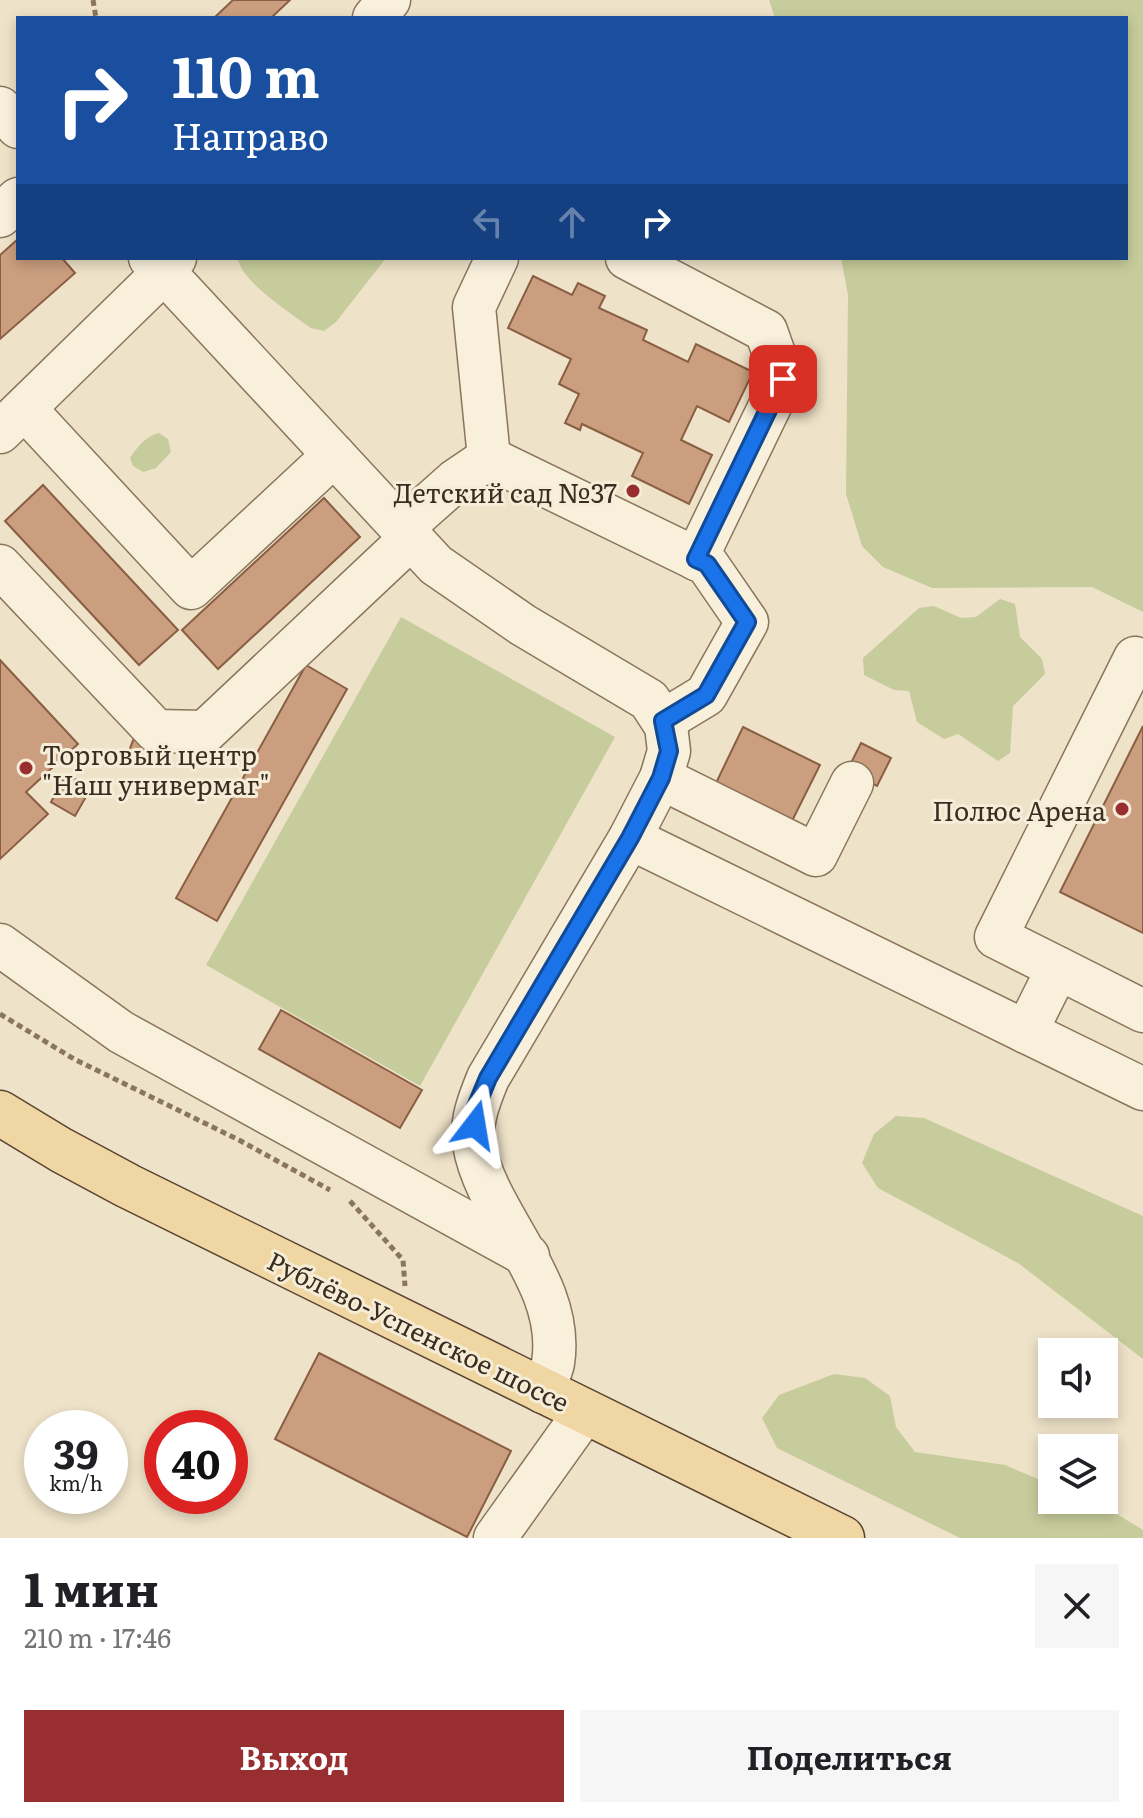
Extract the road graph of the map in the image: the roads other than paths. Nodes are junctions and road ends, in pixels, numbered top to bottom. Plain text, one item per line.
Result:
1 (389, 0) edge
2 (376, 16) edge
3 (0, 108) edge
4 (16, 125) edge
5 (16, 201) edge
6 (0, 216) edge
7 (496, 260) edge
8 (631, 260) edge
9 (163, 263) edge
10 (13, 421) edge
11 (334, 455) junction
12 (489, 458) junction
13 (406, 534) junction
14 (696, 559) junction
15 (0, 566) edge
16 (1135, 658) dead end
17 (663, 721) junction
18 (661, 778) junction
19 (852, 783) dead end
20 (630, 838) junction
21 (0, 945) edge
22 (1058, 968) junction
23 (1143, 1011) edge
24 (1026, 1032) junction
25 (1143, 1089) edge
26 (0, 1113) edge
27 (528, 1256) junction
28 (543, 1392) junction
29 (585, 1412) junction
30 (495, 1538) edge
31 (842, 1538) edge

1 - 2 street
3 - 4 street
5 - 6 street
7 - 12 street
8 - 14 street
9 - 10 street
9 - 11 street
10 - 11 street
11 - 13 street
12 - 13 street
12 - 14 street
13 - 15 street
13 - 17 street
14 - 17 street
16 - 22 street
17 - 18 street
18 - 19 street
18 - 20 street
20 - 24 street
20 - 27 street
21 - 27 street
22 - 23 street
22 - 24 street
24 - 25 street
26 - 28 main road, Рублёво-Успенское шоссе
27 - 28 street
28 - 29 main road, Рублёво-Успенское шоссе
29 - 30 street
29 - 31 main road, Рублёво-Успенское шоссе

